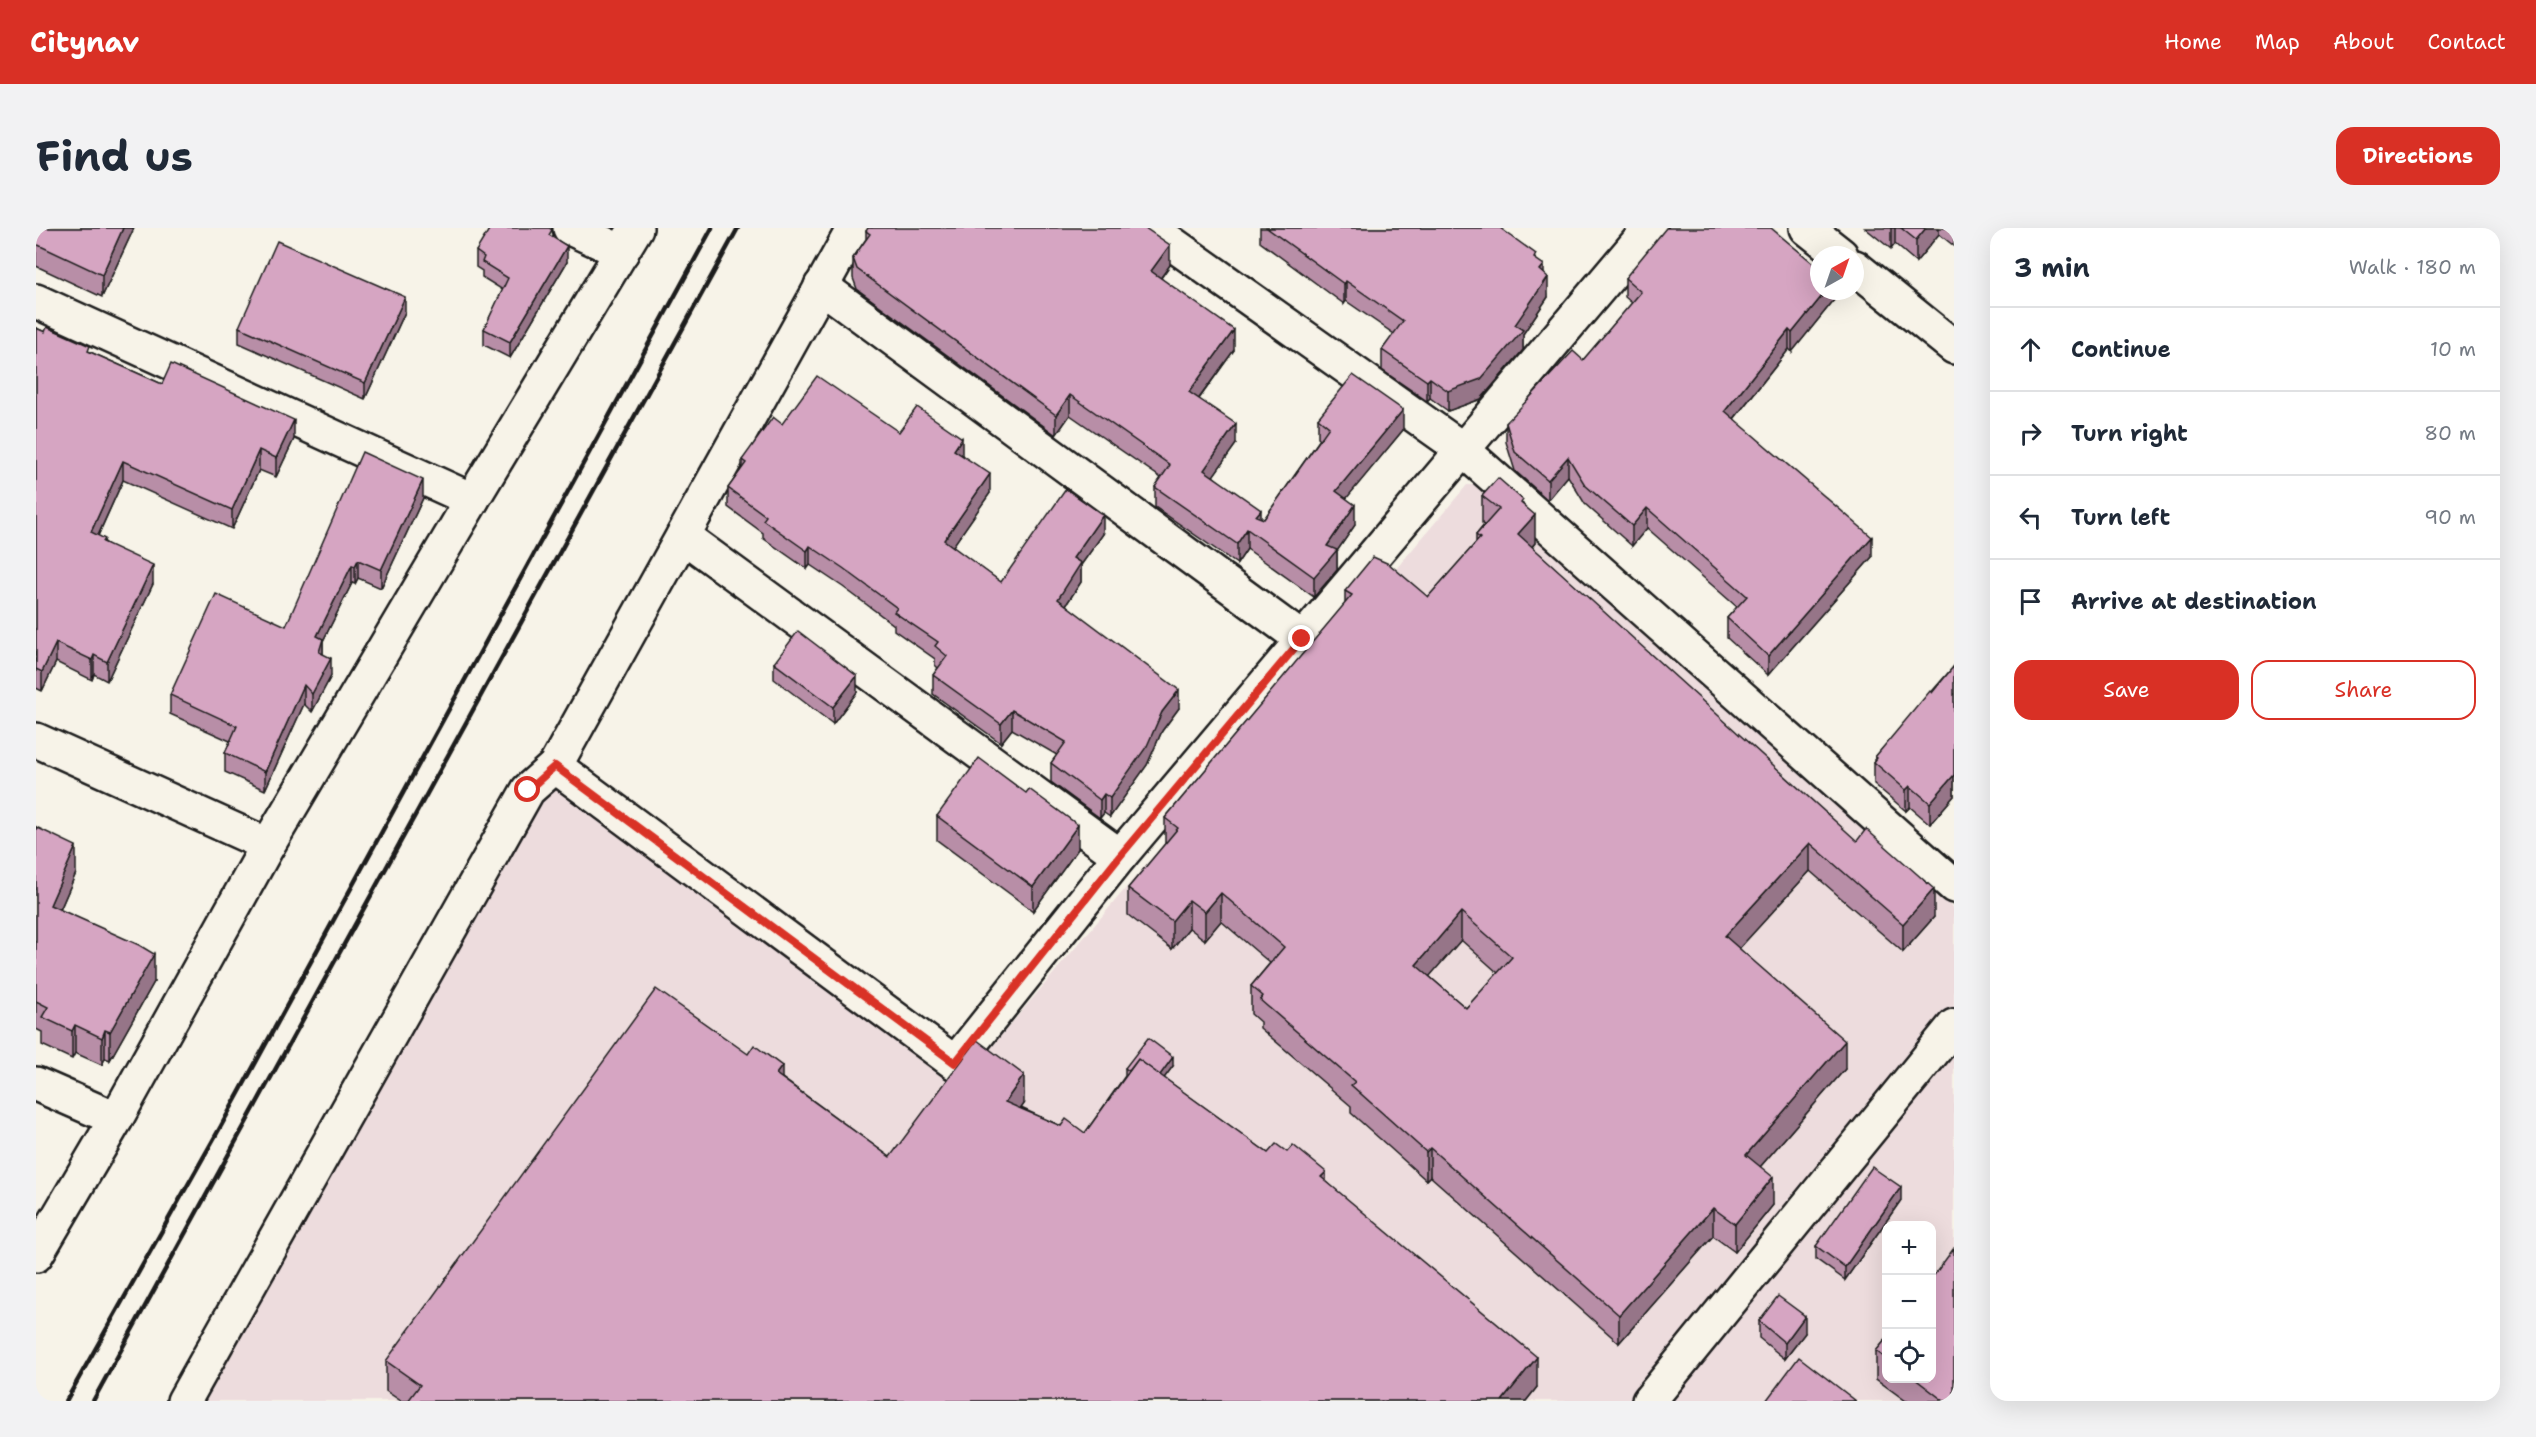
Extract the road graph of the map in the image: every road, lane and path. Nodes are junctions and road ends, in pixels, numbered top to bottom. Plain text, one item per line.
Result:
1 (570, 228) edge
2 (854, 228) edge
3 (1150, 228) edge
4 (1650, 228) edge
5 (1807, 228) edge
6 (629, 240) edge
7 (1829, 246) edge
8 (1864, 274) edge
9 (821, 286) junction
10 (36, 301) edge
11 (1954, 347) edge
12 (1462, 449) junction
13 (472, 500) junction
14 (683, 536) junction
15 (1302, 639) junction
16 (36, 740) edge
17 (555, 766) junction
18 (268, 845) junction
19 (1120, 856) junction
20 (1954, 886) edge
21 (1954, 1026) edge
22 (36, 1083) edge
23 (116, 1119) junction
24 (36, 1255) edge
25 (183, 1401) edge
26 (1649, 1401) edge

1 - 6 street
2 - 9 street
3 - 12 street
4 - 12 street
5 - 7 street
6 - 13 street
8 - 11 street
9 - 14 street
9 - 15 street
10 - 13 street
12 - 15 street
12 - 20 street
13 - 18 street
14 - 17 street
14 - 19 street
15 - 19 street
16 - 18 street
17 - 19 street
17 - 25 street
18 - 23 street
21 - 26 street
22 - 23 street
23 - 24 street

